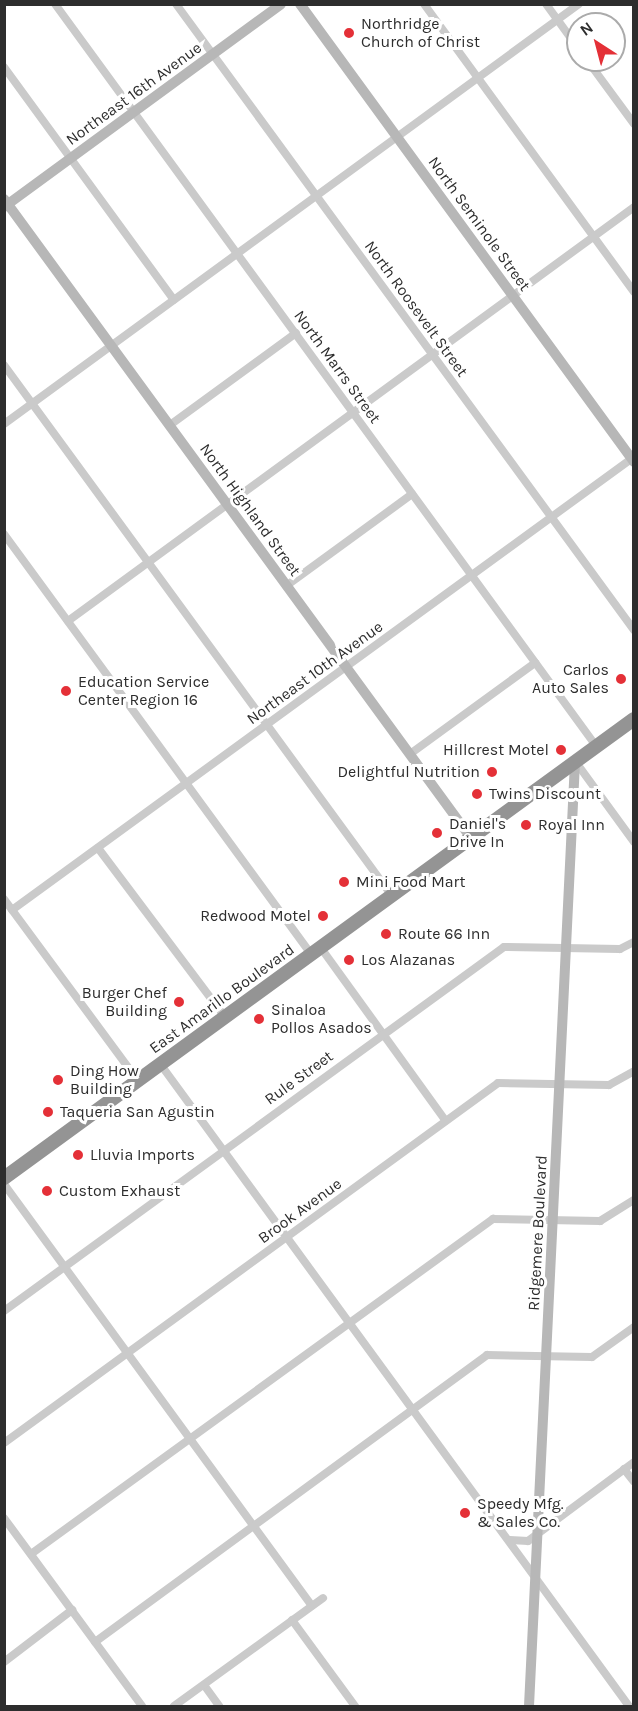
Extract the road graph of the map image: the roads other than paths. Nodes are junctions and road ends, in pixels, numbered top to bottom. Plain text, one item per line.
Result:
1 (55, 4) edge
2 (176, 4) edge
3 (281, 4) edge
4 (300, 4) edge
5 (424, 4) edge
6 (546, 4) edge
7 (579, 4) edge
8 (557, 20) junction
9 (566, 32) edge
10 (213, 54) junction
11 (4, 67) edge
12 (596, 72) edge
13 (478, 78) junction
14 (134, 112) junction
15 (633, 124) edge
16 (397, 138) junction
17 (71, 158) junction
18 (317, 196) junction
19 (6, 203) edge
20 (633, 207) edge
21 (593, 237) junction
22 (237, 253) junction
23 (633, 292) edge
24 (512, 296) junction
25 (174, 300) junction
26 (296, 333) junction
27 (111, 346) junction
28 (432, 355) junction
29 (4, 365) edge
30 (32, 403) junction
31 (353, 412) junction
32 (4, 424) edge
33 (170, 424) junction
34 (633, 459) edge
35 (412, 494) junction
36 (227, 504) junction
37 (551, 518) junction
38 (4, 534) edge
39 (148, 562) junction
40 (472, 575) junction
41 (286, 586) junction
42 (68, 621) junction
43 (633, 630) edge
44 (535, 663) junction
45 (345, 667) junction
46 (633, 719) edge
47 (267, 725) junction
48 (596, 746) junction
49 (410, 754) junction
50 (575, 761) junction
51 (186, 784) junction
52 (471, 838) junction
53 (633, 842) edge
54 (98, 848) junction
55 (392, 896) junction
56 (4, 899) edge
57 (12, 910) junction
58 (633, 942) edge
59 (568, 946) junction
60 (316, 951) junction
61 (225, 1017) junction
62 (383, 1035) junction
63 (161, 1065) junction
64 (633, 1071) edge
65 (138, 1081) junction
66 (560, 1082) junction
67 (446, 1120) junction
68 (224, 1150) junction
69 (4, 1178) edge
70 (4, 1184) edge
71 (633, 1200) edge
72 (553, 1219) junction
73 (287, 1237) junction
74 (64, 1267) junction
75 (4, 1311) edge
76 (350, 1323) junction
77 (633, 1327) edge
78 (127, 1353) junction
79 (546, 1355) junction
80 (413, 1410) junction
81 (190, 1440) junction
82 (4, 1443) edge
83 (633, 1462) edge
84 (624, 1469) junction
85 (633, 1482) edge
86 (4, 1518) edge
87 (253, 1526) junction
88 (539, 1531) junction
89 (508, 1538) junction
90 (32, 1554) junction
91 (538, 1580) junction
92 (323, 1598) dead end
93 (312, 1606) junction
94 (72, 1610) junction
95 (292, 1620) junction
96 (95, 1642) junction
97 (4, 1662) edge
98 (204, 1685) junction
99 (142, 1707) edge
100 (174, 1707) edge
101 (219, 1707) edge
102 (355, 1707) edge
103 (529, 1707) edge
104 (629, 1707) edge

1 - 14 street, North Marrs Street
2 - 10 street, North Roosevelt Street
3 - 10 street, Northeast 16th Avenue
4 - 16 street, North Seminole Street
5 - 13 street
6 - 8 street
7 - 8 street
8 - 9 street
8 - 13 street
10 - 14 street, Northeast 16th Avenue
10 - 18 street, North Roosevelt Street
11 - 17 street
12 - 15 street
13 - 16 street
13 - 21 street
14 - 17 street, Northeast 16th Avenue
14 - 22 street, North Marrs Street
16 - 18 street
16 - 24 street, North Seminole Street
17 - 19 street, Northeast 16th Avenue
17 - 25 street
18 - 22 street
18 - 28 street, North Roosevelt Street
19 - 27 street, North Highland Street
20 - 21 street
21 - 23 street
21 - 24 street
22 - 25 street
22 - 26 street, North Marrs Street
24 - 28 street
24 - 34 street, North Seminole Street
25 - 27 street
26 - 31 street, North Marrs Street
26 - 33 street
27 - 30 street
27 - 33 street, North Highland Street
28 - 31 street
28 - 37 street, North Roosevelt Street
29 - 30 street
30 - 32 street
30 - 39 street
31 - 35 street, North Marrs Street
31 - 36 street
33 - 36 street, North Highland Street
34 - 37 street, Northeast 10th Avenue
35 - 40 street, North Marrs Street
35 - 41 street
36 - 39 street
36 - 41 street, North Highland Street
37 - 40 street, Northeast 10th Avenue
37 - 43 street, North Roosevelt Street
38 - 42 street
39 - 42 street
39 - 47 street
40 - 44 street, North Marrs Street
40 - 45 street, Northeast 10th Avenue
41 - 45 street, North Highland Street
42 - 51 street
44 - 48 street, North Marrs Street
44 - 49 street
45 - 47 street, Northeast 10th Avenue
45 - 49 street, North Highland Street
46 - 48 highway, East Amarillo Boulevard
47 - 51 street, Northeast 10th Avenue
47 - 55 street
48 - 50 highway, East Amarillo Boulevard
49 - 52 street, North Highland Street
50 - 52 highway, East Amarillo Boulevard
50 - 53 street
50 - 59 street, Ridgemere Boulevard
51 - 54 street, Northeast 10th Avenue
51 - 60 street
52 - 55 highway, East Amarillo Boulevard
54 - 57 street, Northeast 10th Avenue
54 - 61 street
55 - 60 highway, East Amarillo Boulevard
56 - 57 street
57 - 65 street
58 - 59 street, Rule Street
59 - 62 street, Rule Street
59 - 66 street, Ridgemere Boulevard
60 - 61 highway, East Amarillo Boulevard
60 - 62 street
61 - 63 highway, East Amarillo Boulevard
62 - 67 street
62 - 68 street, Rule Street
63 - 65 highway, East Amarillo Boulevard
63 - 68 street
64 - 66 street, Brook Avenue
65 - 69 highway, East Amarillo Boulevard
66 - 67 street, Brook Avenue
66 - 72 street, Ridgemere Boulevard
67 - 73 street, Brook Avenue
68 - 73 street
68 - 74 street, Rule Street
70 - 74 street
71 - 72 street
72 - 76 street
72 - 79 street, Ridgemere Boulevard
73 - 76 street
73 - 78 street, Brook Avenue
74 - 75 street, Rule Street
74 - 78 street
76 - 80 street
76 - 81 street
77 - 79 street
78 - 81 street
78 - 82 street, Brook Avenue
79 - 80 street
79 - 88 street, Ridgemere Boulevard
80 - 87 street
80 - 89 street
81 - 87 street
81 - 90 street
83 - 84 street
84 - 85 street
84 - 88 street
86 - 90 street
87 - 93 street
87 - 96 street
88 - 89 street
88 - 91 street, Ridgemere Boulevard
89 - 91 street
90 - 94 street
91 - 103 street, Ridgemere Boulevard
91 - 104 street
92 - 93 street
93 - 95 street
94 - 96 street
94 - 97 street
95 - 98 street
95 - 102 street
96 - 99 street
98 - 100 street
98 - 101 street

